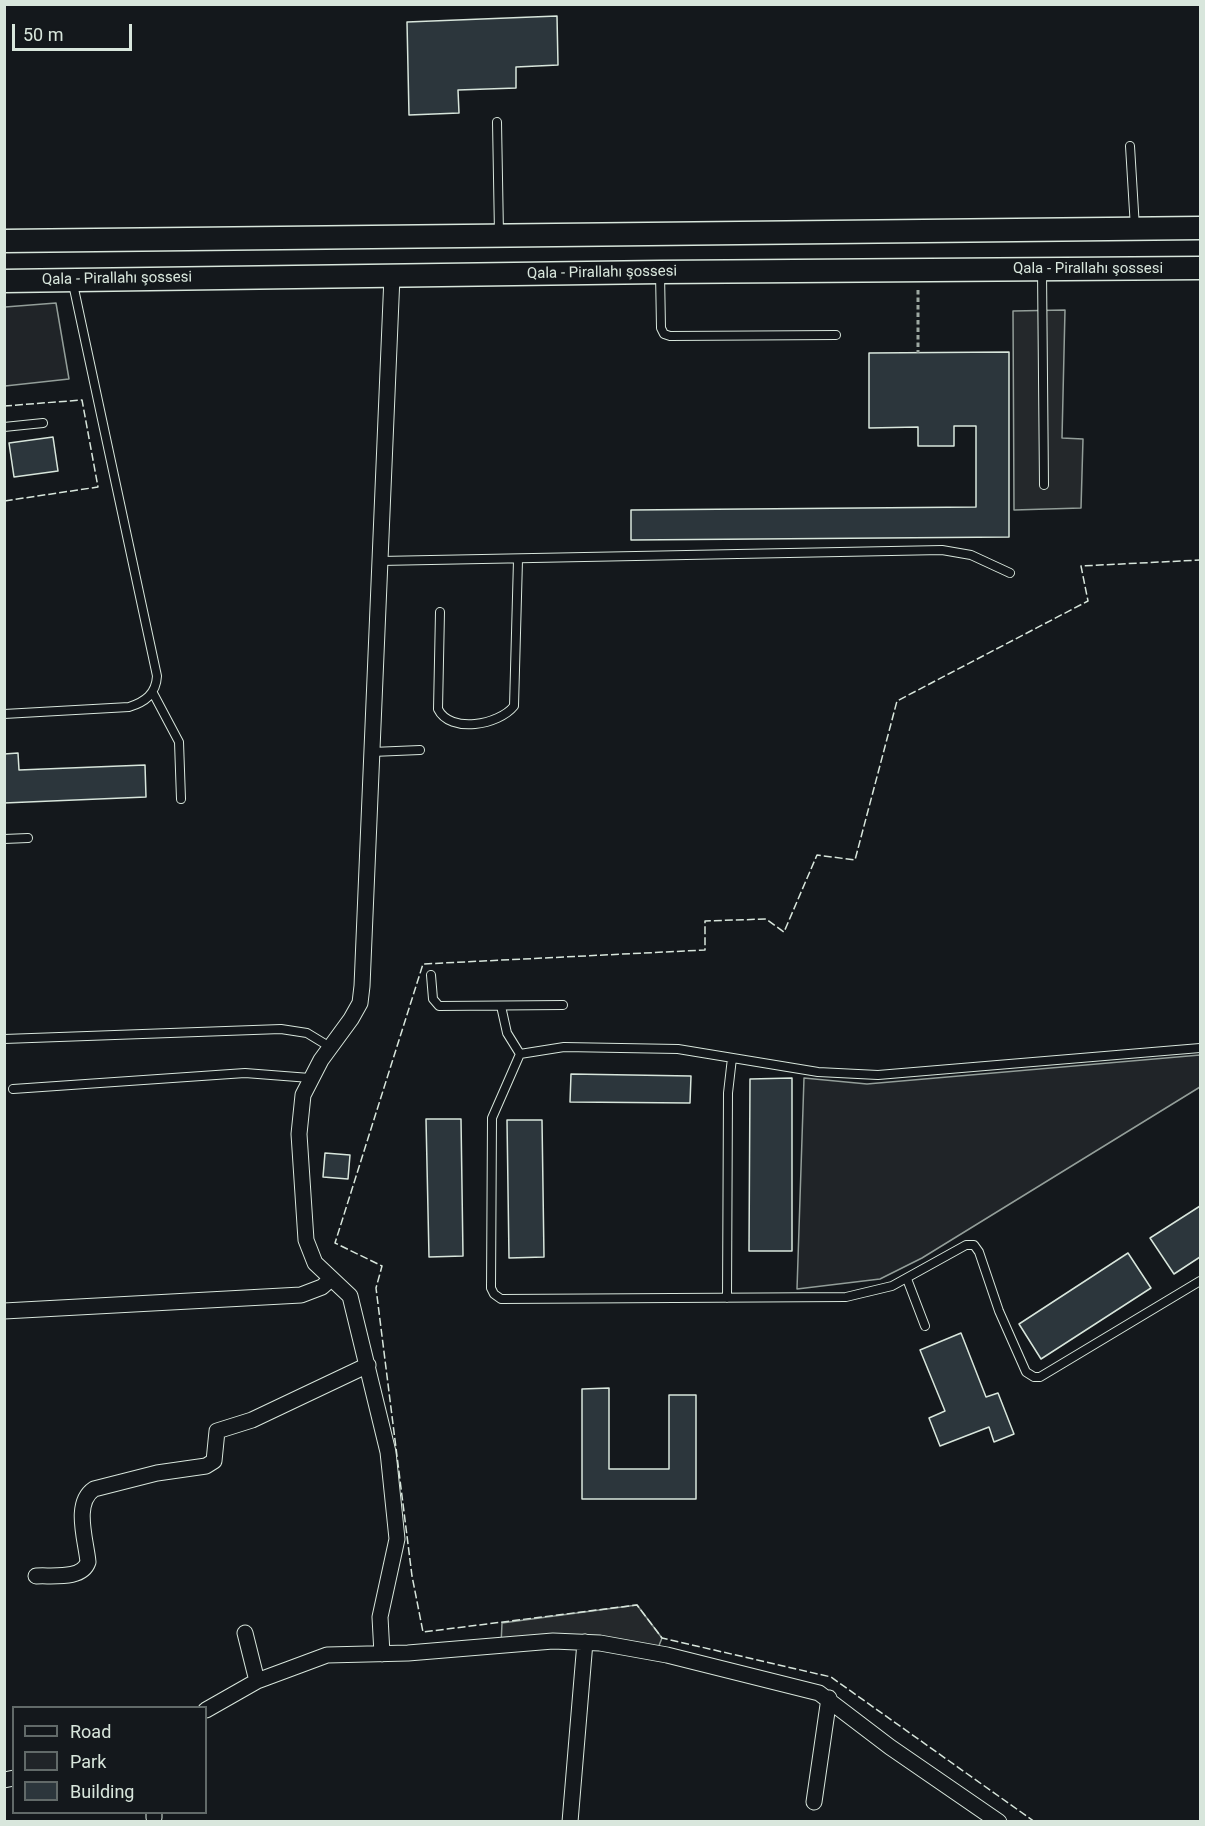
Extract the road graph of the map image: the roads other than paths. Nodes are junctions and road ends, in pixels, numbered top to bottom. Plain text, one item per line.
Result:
1 (497, 123) dead end
2 (1130, 146) dead end
3 (1200, 228) edge
4 (1135, 229) junction
5 (499, 235) junction
6 (4, 241) edge
7 (1200, 268) edge
8 (1042, 269) junction
9 (660, 272) junction
10 (392, 276) junction
11 (73, 279) junction
12 (4, 281) edge
13 (836, 335) dead end
14 (43, 423) dead end
15 (4, 427) edge
16 (1044, 485) dead end
17 (518, 560) junction
18 (380, 561) junction
19 (1010, 573) dead end
20 (440, 612) dead end
21 (153, 693) junction
22 (4, 714) edge
23 (420, 750) dead end
24 (372, 752) junction
25 (181, 799) dead end
26 (28, 838) dead end
27 (4, 839) edge
28 (431, 975) dead end
29 (563, 1005) dead end
30 (501, 1006) junction
31 (4, 1039) edge
32 (330, 1047) junction
33 (1200, 1048) edge
34 (520, 1054) junction
35 (732, 1058) junction
36 (310, 1078) junction
37 (13, 1089) dead end
38 (331, 1279) junction
39 (907, 1279) junction
40 (1200, 1281) edge
41 (727, 1298) junction
42 (4, 1311) edge
43 (925, 1326) dead end
44 (368, 1365) junction
45 (36, 1576) dead end
46 (245, 1633) dead end
47 (585, 1642) junction
48 (382, 1654) junction
49 (257, 1681) junction
50 (829, 1698) junction
51 (207, 1709) edge
52 (814, 1802) dead end
53 (570, 1821) edge
54 (999, 1821) edge

1 - 5 lane
2 - 4 lane
3 - 4 main road
4 - 5 main road
5 - 6 main road
7 - 8 main road, Qala - Pirallahı şossesi
8 - 9 main road, Qala - Pirallahı şossesi
8 - 16 lane
9 - 10 main road, Qala - Pirallahı şossesi
9 - 13 lane
10 - 11 main road, Qala - Pirallahı şossesi
10 - 18 street
11 - 12 main road, Qala - Pirallahı şossesi
11 - 21 lane
14 - 15 lane
17 - 18 lane
17 - 19 lane
17 - 20 lane
18 - 24 street
21 - 22 lane
21 - 25 lane
23 - 24 lane
24 - 32 street
26 - 27 lane
28 - 30 lane
29 - 30 lane
30 - 34 lane
31 - 32 lane
32 - 36 street
33 - 35 lane
34 - 35 lane
34 - 41 lane
35 - 41 lane
36 - 37 lane
36 - 38 street
38 - 42 street
38 - 44 street
39 - 40 lane
39 - 41 lane
39 - 43 lane
44 - 45 street
44 - 48 street
46 - 49 street
47 - 48 street
47 - 50 street
47 - 53 street
48 - 49 street
49 - 51 street
50 - 52 street
50 - 54 street

